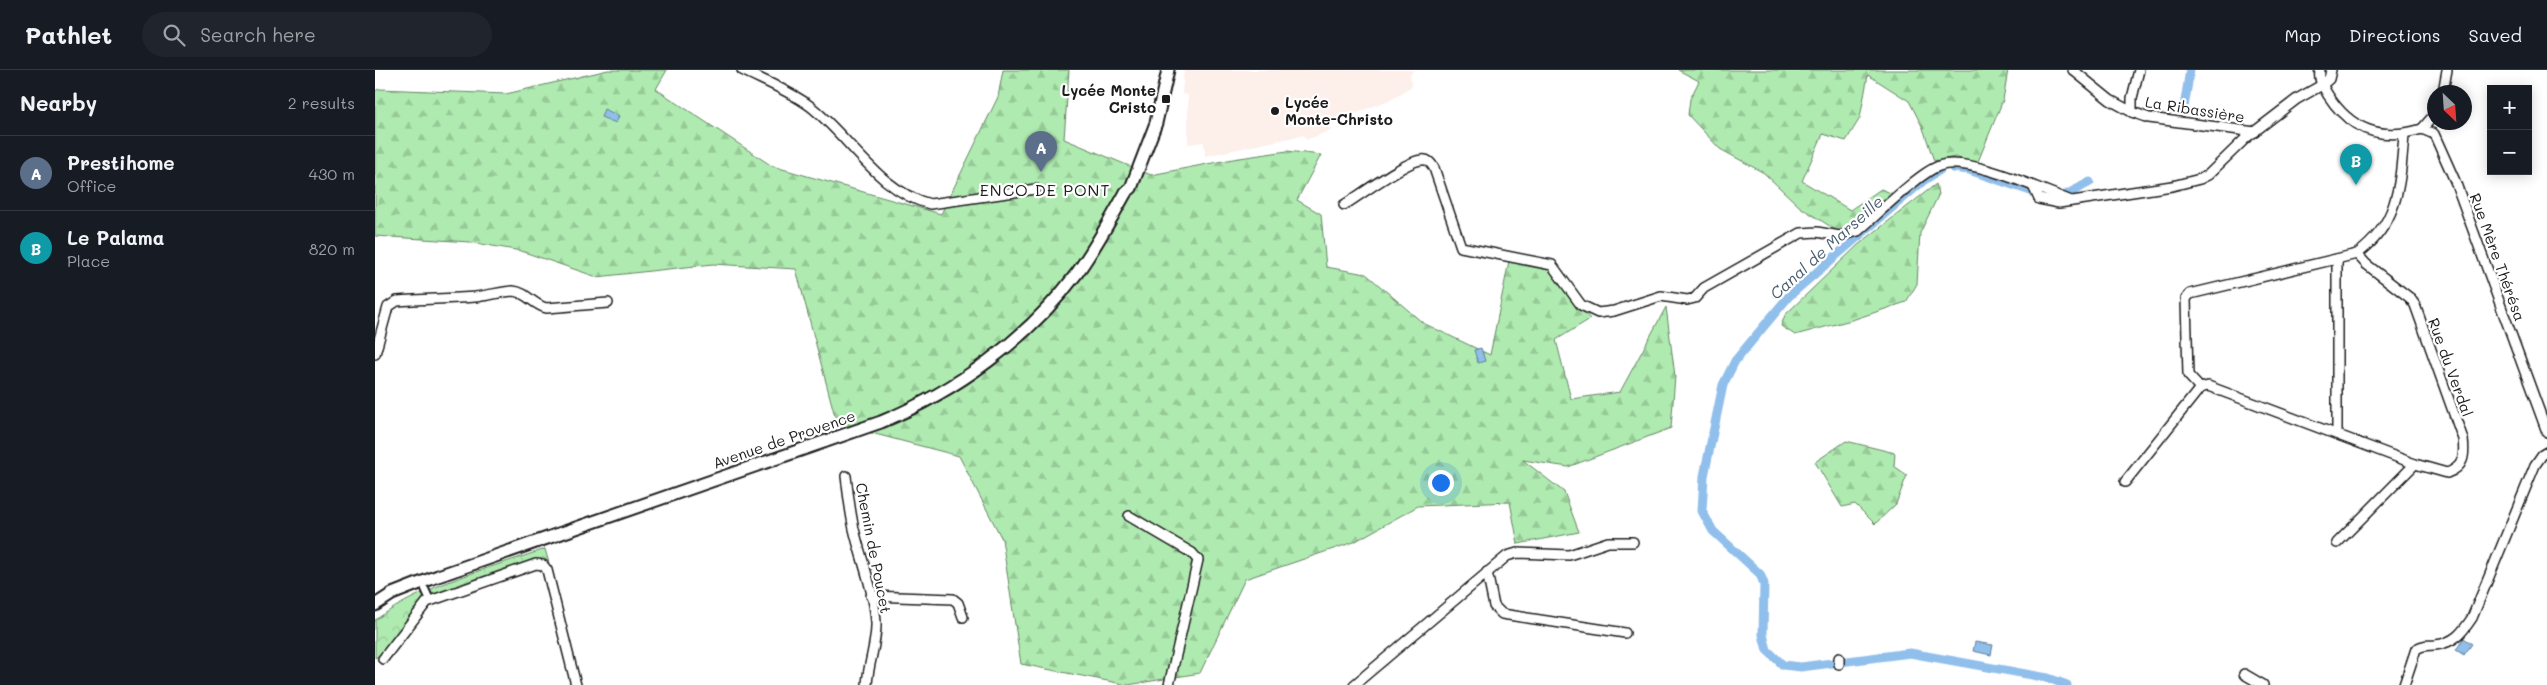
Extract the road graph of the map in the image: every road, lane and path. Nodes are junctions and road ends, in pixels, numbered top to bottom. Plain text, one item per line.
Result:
1 (741, 70) edge
2 (1162, 70) edge
3 (1168, 70) edge
4 (2073, 70) edge
5 (2139, 70) edge
6 (2320, 70) edge
7 (2331, 70) edge
8 (2447, 70) edge
9 (2322, 85) junction
10 (2444, 85) edge
11 (2132, 112) junction
12 (2427, 123) edge
13 (2422, 129) junction
14 (2255, 132) junction
15 (2404, 135) junction
16 (1036, 189) dead end
17 (2035, 191) junction
18 (1126, 192) junction
19 (2065, 199) junction
20 (1344, 205) dead end
21 (2357, 254) junction
22 (2337, 259) junction
23 (608, 303) dead end
24 (375, 354) edge
25 (2200, 388) junction
26 (2547, 432) edge
27 (2337, 433) junction
28 (2547, 452) edge
29 (2415, 464) junction
30 (846, 476) dead end
31 (2125, 482) dead end
32 (1129, 516) dead end
33 (1633, 542) dead end
34 (2337, 542) dead end
35 (1487, 572) junction
36 (425, 589) dead end
37 (392, 594) junction
38 (871, 596) junction
39 (375, 598) edge
40 (430, 600) junction
41 (375, 605) edge
42 (963, 616) dead end
43 (1625, 633) dead end
44 (383, 659) dead end
45 (2244, 674) dead end
46 (576, 685) edge
47 (867, 685) edge
48 (1169, 685) edge
49 (1354, 685) edge
50 (2263, 685) edge
51 (2404, 685) edge

1 - 16 street
2 - 18 main road, Avenue de Provence
3 - 18 main road, Avenue de Provence
4 - 11 street, La Ribassière
5 - 11 street, La Ribassière
6 - 9 street
7 - 9 street
8 - 10 street
9 - 14 street
9 - 15 street
11 - 14 street, La Ribassière
12 - 13 street
13 - 15 street
13 - 26 street, Rue Mère Thérésa
14 - 19 street
15 - 21 street
17 - 19 street
17 - 19 street
17 - 20 street
18 - 37 main road, Avenue de Provence
21 - 22 street
21 - 29 street, Rue du Verdal
22 - 25 street
22 - 27 street
23 - 24 street
25 - 27 street
25 - 31 street
27 - 29 street
28 - 51 street
29 - 34 street
30 - 38 street, Chemin de Poucet
32 - 48 street
33 - 35 street
35 - 43 street
35 - 49 street
36 - 40 street
37 - 39 street
37 - 41 main road, Avenue de Provence
38 - 42 street
38 - 47 street, Chemin de Poucet
40 - 44 street
40 - 46 street
45 - 50 street

